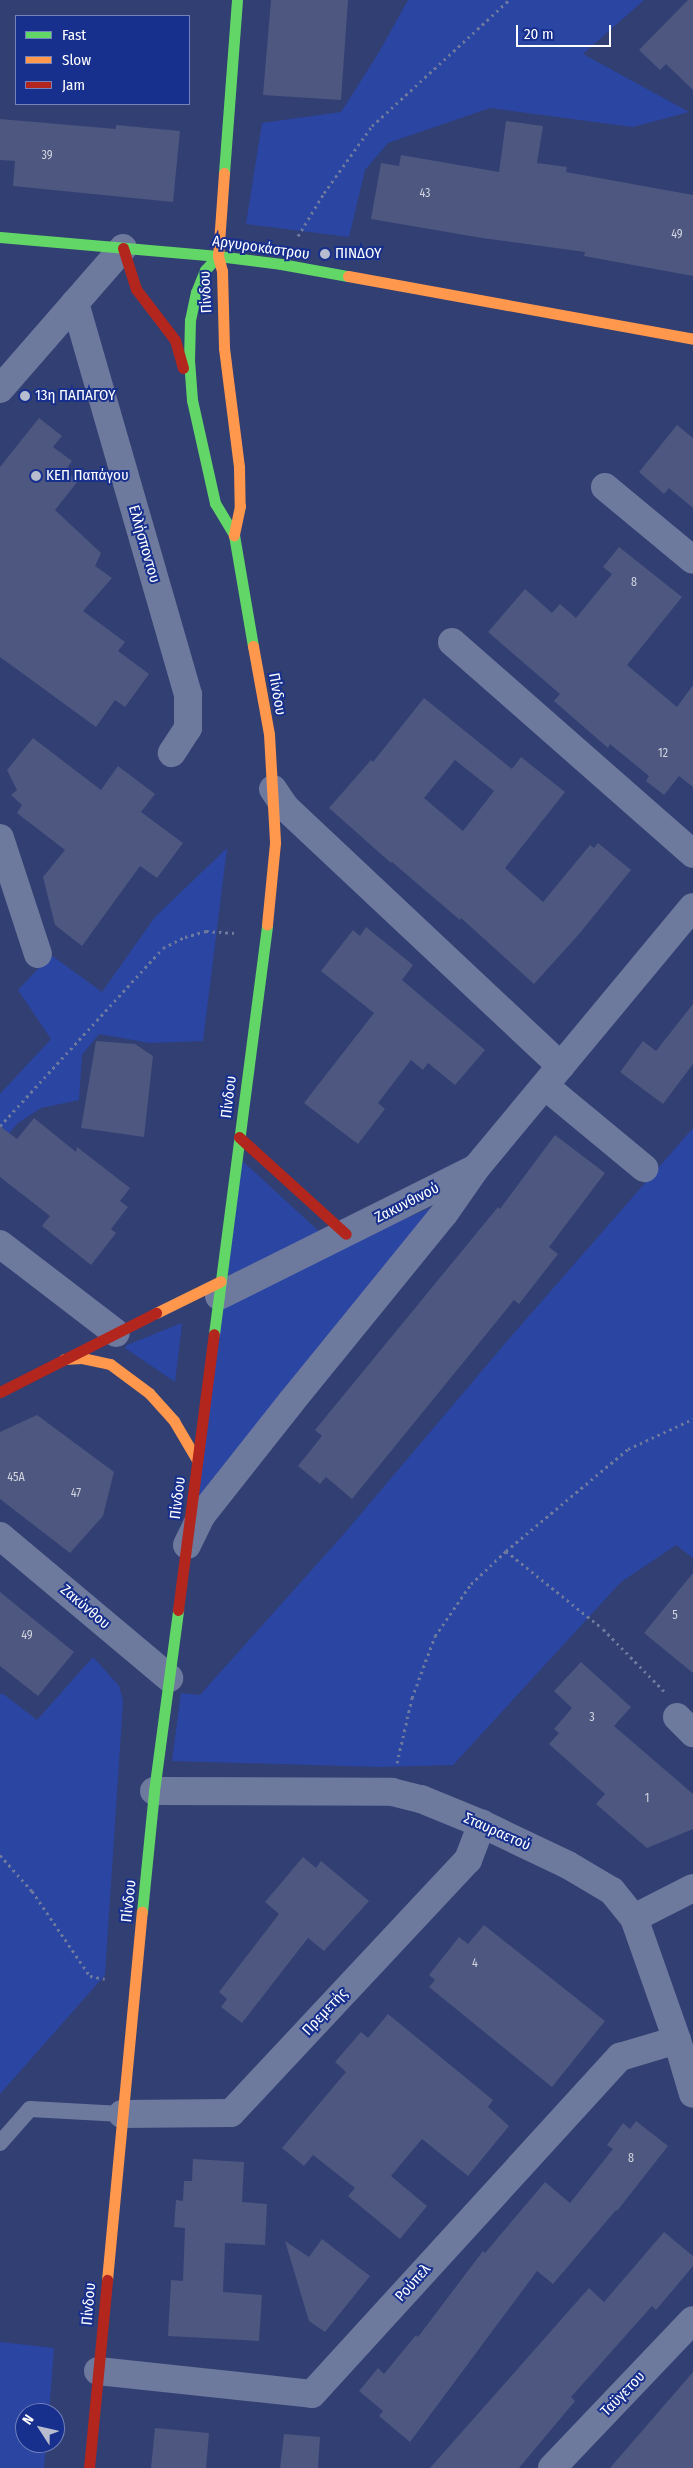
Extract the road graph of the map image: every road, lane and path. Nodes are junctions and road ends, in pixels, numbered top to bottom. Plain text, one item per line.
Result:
1 (237, 0) edge
2 (509, 0) edge
3 (0, 237) edge
4 (123, 248) junction
5 (218, 256) junction
6 (281, 264) junction
7 (75, 303) junction
8 (693, 339) edge
9 (0, 389) edge
10 (192, 400) junction
11 (605, 486) dead end
12 (234, 535) junction
13 (693, 560) edge
14 (452, 642) dead end
15 (172, 753) dead end
16 (273, 789) junction
17 (0, 838) edge
18 (693, 854) edge
19 (691, 914) edge
20 (266, 934) junction
21 (38, 954) dead end
22 (553, 1076) junction
23 (0, 1126) edge
24 (239, 1137) junction
25 (476, 1168) junction
26 (644, 1168) dead end
27 (346, 1234) junction
28 (0, 1244) edge
29 (220, 1289) junction
30 (116, 1333) junction
31 (62, 1359) junction
32 (0, 1392) edge
33 (693, 1419) edge
34 (197, 1460) junction
35 (0, 1536) edge
36 (187, 1547) junction
37 (506, 1551) junction
38 (169, 1678) junction
39 (685, 1725) edge
40 (154, 1792) junction
41 (392, 1792) junction
42 (482, 1824) junction
43 (0, 1855) edge
44 (693, 1888) edge
45 (634, 1918) junction
46 (135, 1985) junction
47 (677, 2040) junction
48 (693, 2094) edge
49 (122, 2114) junction
50 (0, 2143) edge
51 (693, 2320) edge
52 (98, 2371) junction
53 (89, 2468) edge
54 (552, 2468) edge

1 - 5 street, Πίνδου
2 - 6 path
3 - 4 street, Αργυροκάστρου
4 - 5 street, Αργυροκάστρου
4 - 7 street
4 - 10 street
5 - 6 street, Αργυροκάστρου
5 - 10 street, Πίνδου
5 - 12 street, Πίνδου
6 - 8 street, Αργυροκάστρου
7 - 9 street
7 - 15 street, Ελλήσποντου
10 - 12 street, Πίνδου
11 - 13 street
12 - 16 street, Πίνδου
14 - 18 street
16 - 20 street, Πίνδου
16 - 22 street
17 - 21 street
19 - 22 street, Ζακυνθινού
20 - 23 path
20 - 24 street, Πίνδου
22 - 25 street, Ζακυνθινού
22 - 26 street
24 - 27 street
24 - 29 street, Πίνδου
25 - 27 street, Ζακυνθινού
25 - 36 street
27 - 29 street, Ζακυνθινού
28 - 30 street
29 - 30 street, Ζακυνθινού
29 - 34 street, Πίνδου
30 - 31 street, Ζακυνθινού
31 - 32 street, Ζακυνθινού
31 - 34 street, Ζακυνθινού
33 - 37 path
34 - 36 street, Πίνδου
35 - 38 street, Ζακύνθου
36 - 38 street, Πίνδου
37 - 39 path
37 - 41 path
38 - 40 street, Πίνδου
40 - 41 street, Σταυραετού
40 - 46 street, Πίνδου
41 - 42 street, Σταυραετού
42 - 45 street, Σταυραετού
42 - 49 street, Πρεμετής
43 - 46 path
44 - 45 street
45 - 47 street, Σταυραετού
46 - 49 street, Πίνδου
47 - 48 street, Σταυραετού
47 - 52 street, Ρούπελ
49 - 50 lane
49 - 52 street, Πίνδου
51 - 54 street, Ταϋγετου
52 - 53 street, Πίνδου

